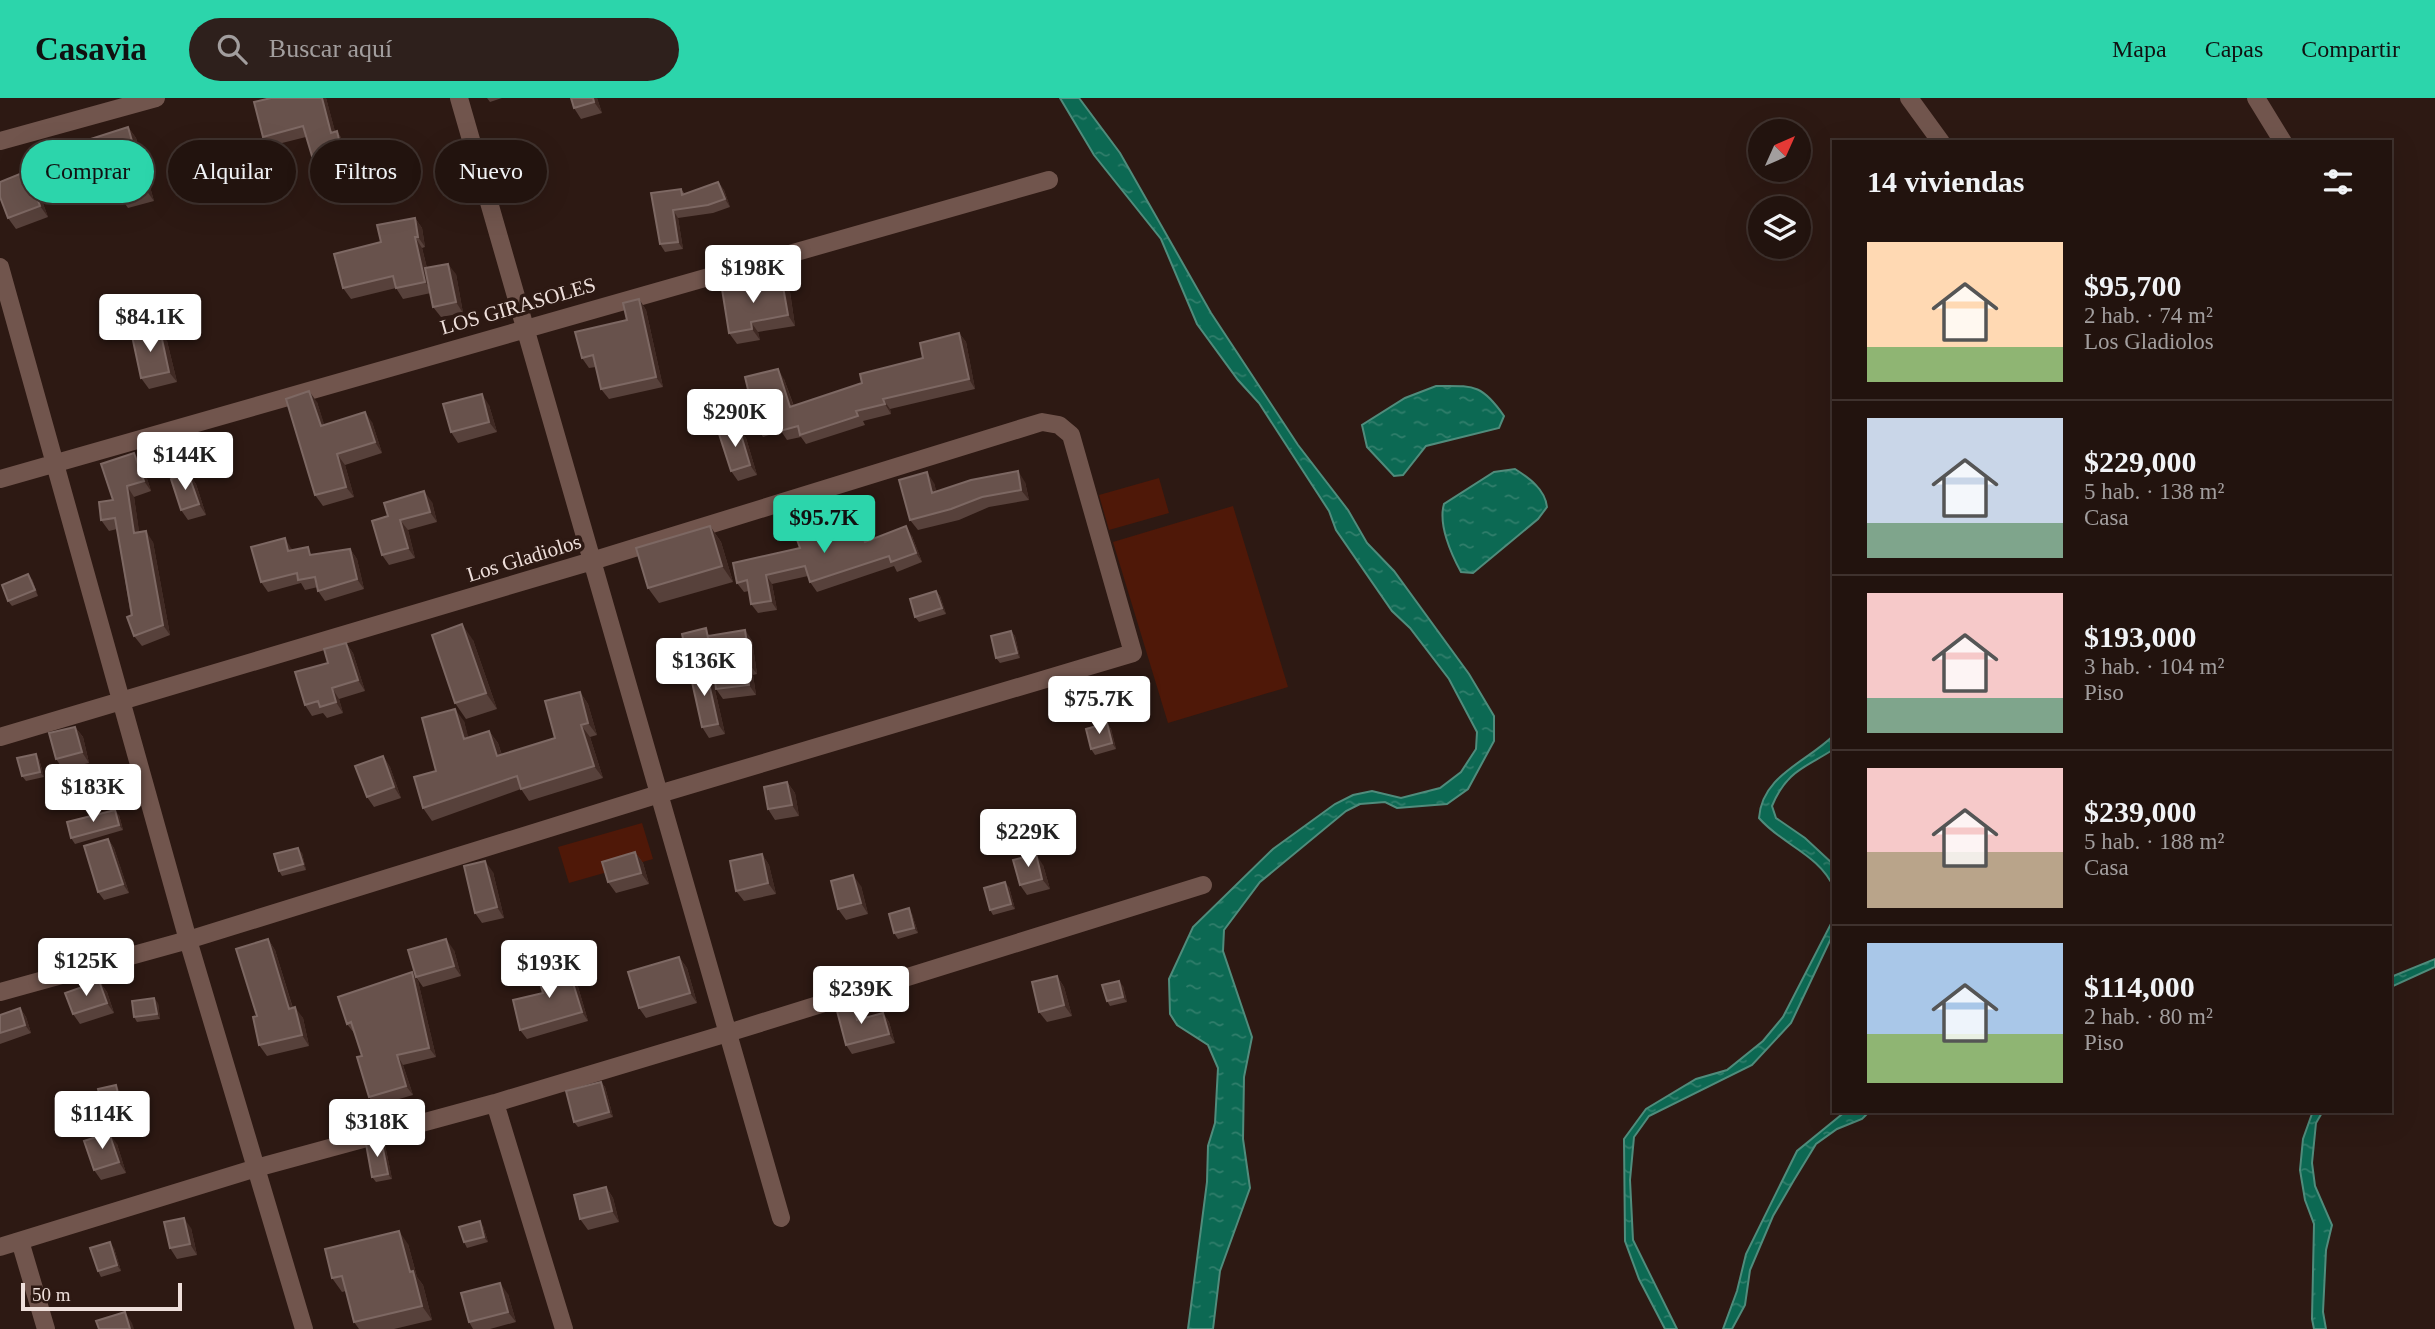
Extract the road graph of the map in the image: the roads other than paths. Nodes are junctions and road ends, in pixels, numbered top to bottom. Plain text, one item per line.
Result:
1 (156, 98) edge
2 (458, 98) edge
3 (1899, 98) edge
4 (1909, 98) edge
5 (2256, 98) edge
6 (1940, 140) edge
7 (2282, 140) edge
8 (0, 141) edge
9 (1049, 180) dead end
10 (0, 267) edge
11 (526, 327) junction
12 (54, 464) junction
13 (0, 479) edge
14 (592, 561) junction
15 (123, 703) junction
16 (0, 737) edge
17 (659, 793) junction
18 (1203, 885) dead end
19 (188, 940) junction
20 (0, 992) edge
21 (728, 1033) junction
22 (495, 1103) junction
23 (256, 1168) junction
24 (781, 1218) dead end
25 (20, 1241) junction
26 (0, 1247) edge
27 (46, 1329) edge
28 (304, 1329) edge
29 (564, 1329) edge

1 - 8 street
2 - 11 street
3 - 4 street
4 - 6 street
5 - 7 street
9 - 11 street, LOS GIRASOLES
10 - 12 street
11 - 12 street, LOS GIRASOLES
11 - 14 street
12 - 13 street, LOS GIRASOLES
12 - 15 street
14 - 15 street, Los Gladiolos
14 - 17 street
14 - 17 street, Los Gladiolos
15 - 16 street, Los Gladiolos
15 - 19 street
17 - 19 street
17 - 21 street
18 - 21 street
19 - 20 street
19 - 23 street
21 - 22 street
21 - 24 street
22 - 23 street
22 - 29 street
23 - 25 street
23 - 28 street
25 - 26 street
25 - 27 street

